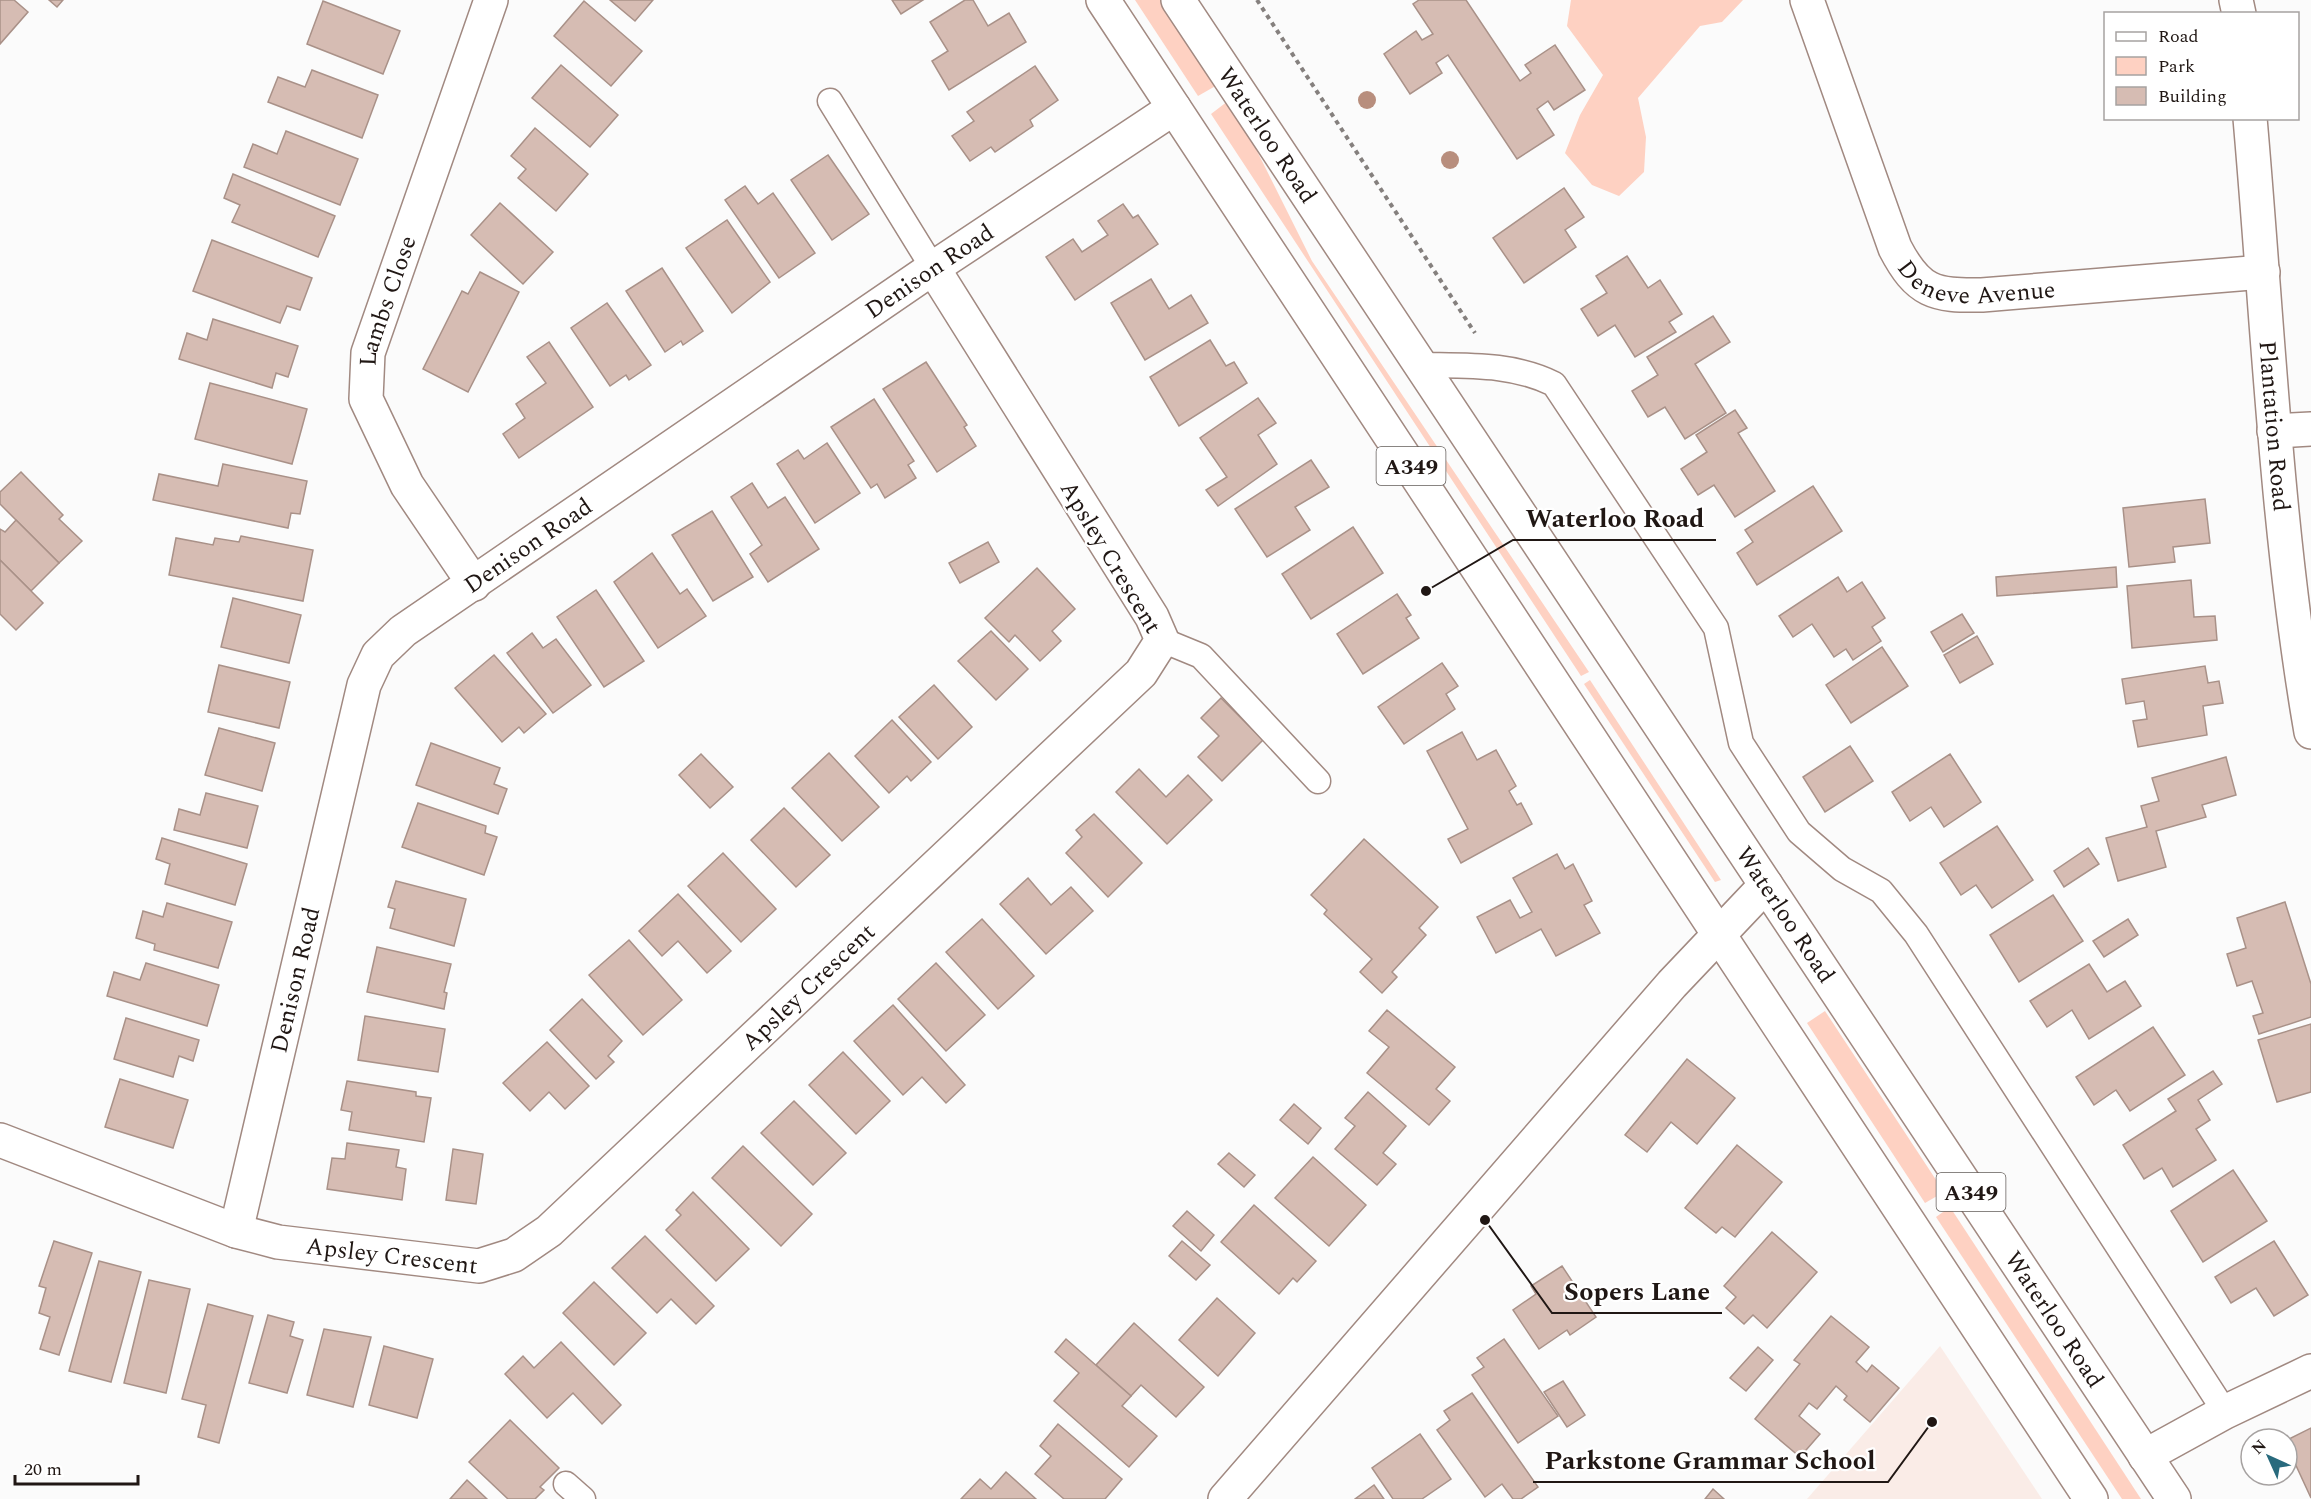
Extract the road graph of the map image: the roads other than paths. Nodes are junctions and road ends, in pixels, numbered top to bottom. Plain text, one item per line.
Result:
1 (491, 0) edge
2 (1103, 0) edge
3 (1178, 0) edge
4 (1807, 0) edge
5 (830, 101) dead end
6 (1174, 108) junction
7 (2250, 120) edge
8 (933, 268) junction
9 (2263, 272) junction
10 (1420, 365) junction
11 (2311, 429) edge
12 (2274, 431) junction
13 (474, 584) junction
14 (1162, 640) junction
15 (2311, 732) edge
16 (1318, 781) dead end
17 (1766, 885) junction
18 (1718, 933) junction
19 (0, 1140) edge
20 (236, 1231) junction
21 (2311, 1371) edge
22 (2225, 1412) junction
23 (2145, 1456) junction
24 (1225, 1499) edge
25 (2091, 1499) edge
26 (2174, 1499) edge

1 - 13 street, Lambs Close
2 - 6 street, A349
3 - 10 street, Waterloo Road / A349
4 - 9 street, Deneve Avenue
5 - 8 lane
6 - 8 street, Denison Road
6 - 18 street, A349
7 - 9 street, Plantation Road
8 - 13 street, Denison Road
8 - 14 street, Apsley Crescent
9 - 12 street, Plantation Road
10 - 17 street, Waterloo Road / A349
10 - 22 lane
11 - 12 street
12 - 15 street, Plantation Road
13 - 20 street, Denison Road
14 - 16 lane
14 - 20 street, Apsley Crescent
17 - 18 street
17 - 23 street, Waterloo Road / A349
18 - 24 street
18 - 25 street, A349
19 - 20 street, Apsley Crescent
21 - 22 street
22 - 23 street
23 - 26 street, Waterloo Road / A349

